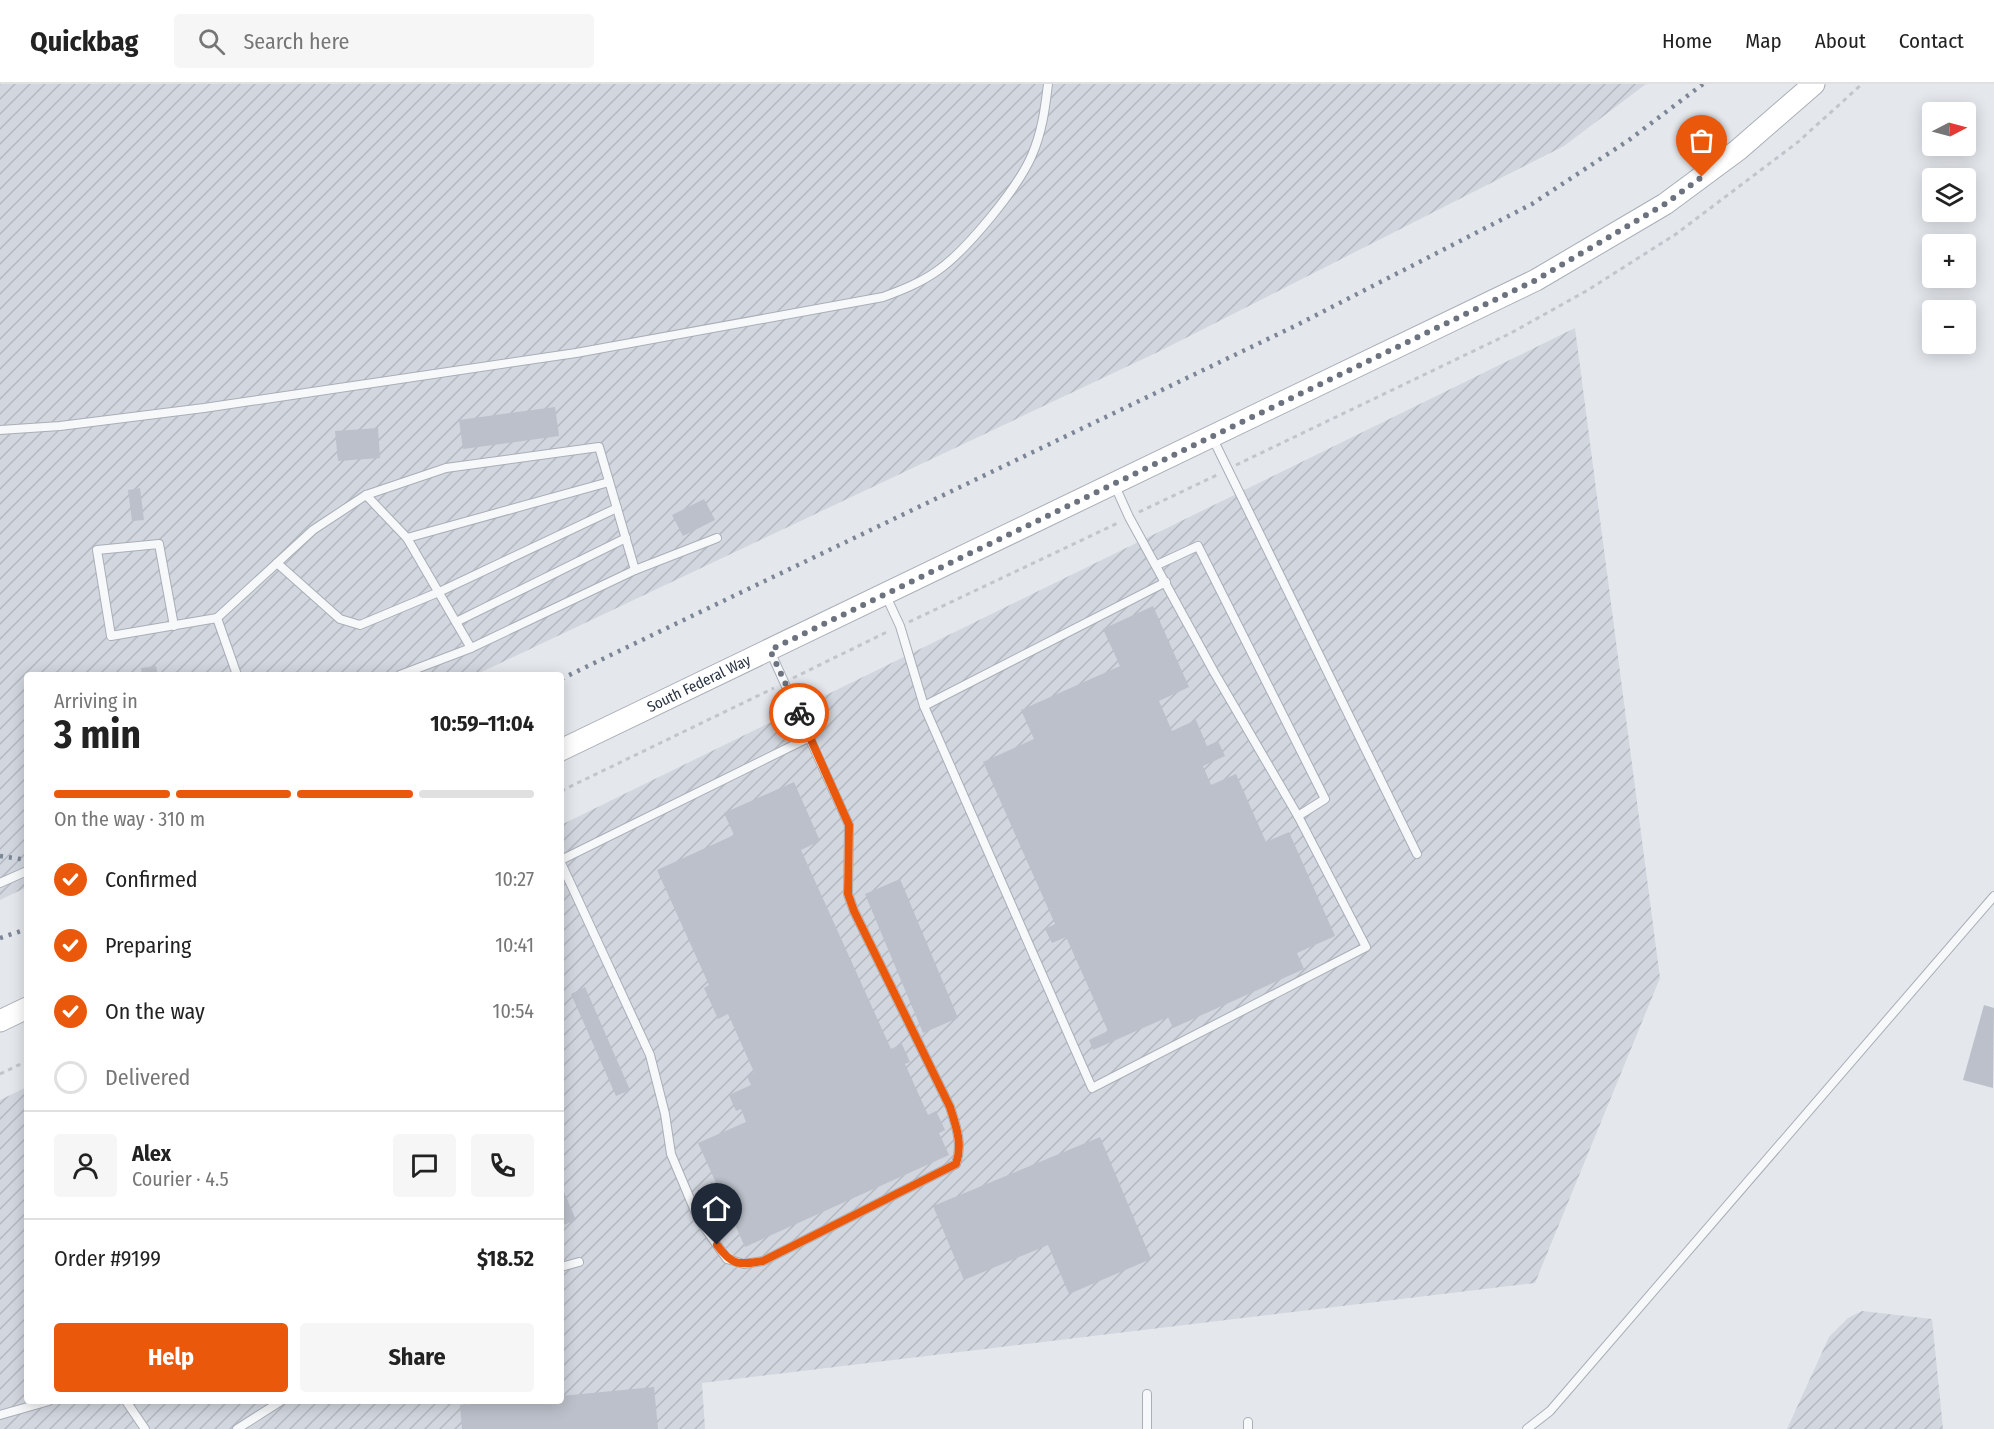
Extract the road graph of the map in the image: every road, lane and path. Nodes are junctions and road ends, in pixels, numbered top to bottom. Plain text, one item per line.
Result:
1 (1048, 84) edge
2 (1814, 84) edge
3 (0, 430) edge
4 (1212, 437) junction
5 (609, 482) junction
6 (1114, 484) junction
7 (366, 495) junction
8 (617, 508) junction
9 (407, 538) junction
10 (626, 538) junction
11 (717, 538) dead end
12 (277, 563) junction
13 (1157, 565) junction
14 (635, 570) junction
15 (1166, 582) junction
16 (439, 592) junction
17 (885, 594) junction
18 (216, 618) junction
19 (456, 622) junction
20 (174, 627) junction
21 (471, 648) junction
22 (770, 650) junction
23 (236, 672) edge
24 (408, 672) edge
25 (924, 706) junction
26 (810, 737) junction
27 (564, 749) edge
28 (1298, 816) junction
29 (1417, 854) dead end
30 (564, 860) edge
31 (564, 869) edge
32 (24, 872) edge
33 (0, 883) edge
34 (1994, 897) edge
35 (24, 1009) edge
36 (0, 1021) edge
37 (24, 1062) edge
38 (0, 1074) edge
39 (579, 1262) dead end
40 (564, 1266) edge
41 (1147, 1394) dead end
42 (38, 1404) edge
43 (128, 1404) edge
44 (276, 1404) edge
45 (0, 1415) edge
46 (145, 1429) edge
47 (237, 1429) edge
48 (1147, 1429) edge
49 (1527, 1429) edge

1 - 3 lane
2 - 4 main road, South Federal Way
4 - 6 main road, South Federal Way
4 - 29 lane
5 - 7 lane
5 - 8 lane
5 - 9 lane
6 - 13 lane
6 - 17 main road, South Federal Way
7 - 9 lane
7 - 12 lane
8 - 10 lane
8 - 16 lane
9 - 16 lane
10 - 14 lane
10 - 19 lane
11 - 14 lane
12 - 16 lane
12 - 18 lane
13 - 15 lane
13 - 28 lane
14 - 21 lane
15 - 25 lane
15 - 28 lane
16 - 19 lane
17 - 22 main road, South Federal Way
17 - 25 lane
18 - 20 lane
18 - 23 lane
19 - 21 lane
20 - 20 lane
21 - 24 lane
22 - 26 lane
22 - 27 main road, South Federal Way
25 - 28 lane
26 - 30 lane
26 - 31 lane
32 - 33 lane
34 - 49 lane
35 - 36 main road
37 - 38 path
39 - 40 lane
41 - 48 lane
42 - 45 lane
43 - 46 lane
44 - 47 lane

